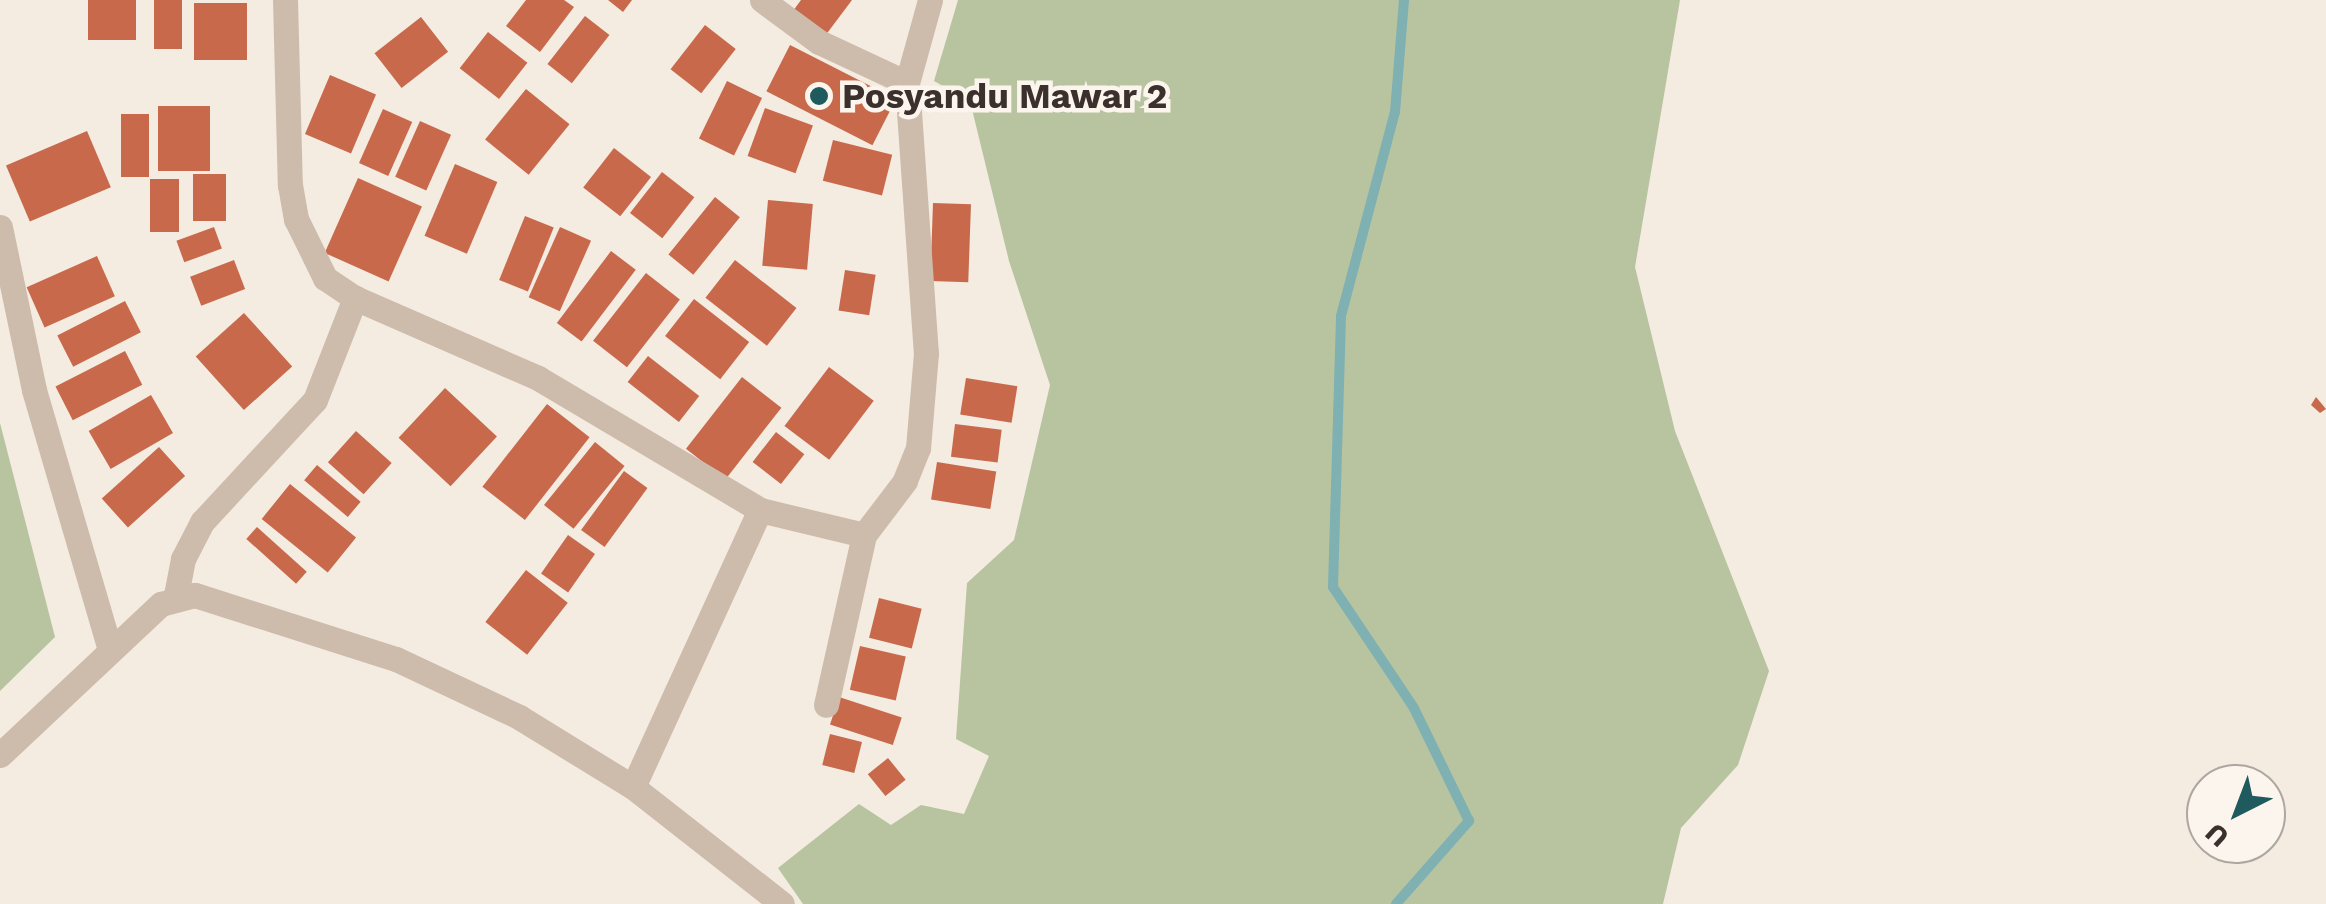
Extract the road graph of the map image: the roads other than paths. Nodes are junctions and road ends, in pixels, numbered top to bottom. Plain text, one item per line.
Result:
1 (285, 0) edge
2 (762, 0) edge
3 (930, 0) edge
4 (907, 83) junction
5 (0, 227) edge
6 (355, 298) junction
7 (760, 510) junction
8 (864, 536) junction
9 (176, 595) junction
10 (110, 650) junction
11 (826, 705) dead end
12 (0, 755) edge
13 (633, 787) junction
14 (782, 904) edge

1 - 6 street
2 - 4 street
3 - 4 street
4 - 8 street
5 - 10 street
6 - 7 street
6 - 9 street
7 - 8 street
7 - 13 street
8 - 11 street
9 - 10 street
9 - 13 street
10 - 12 street
13 - 14 street

